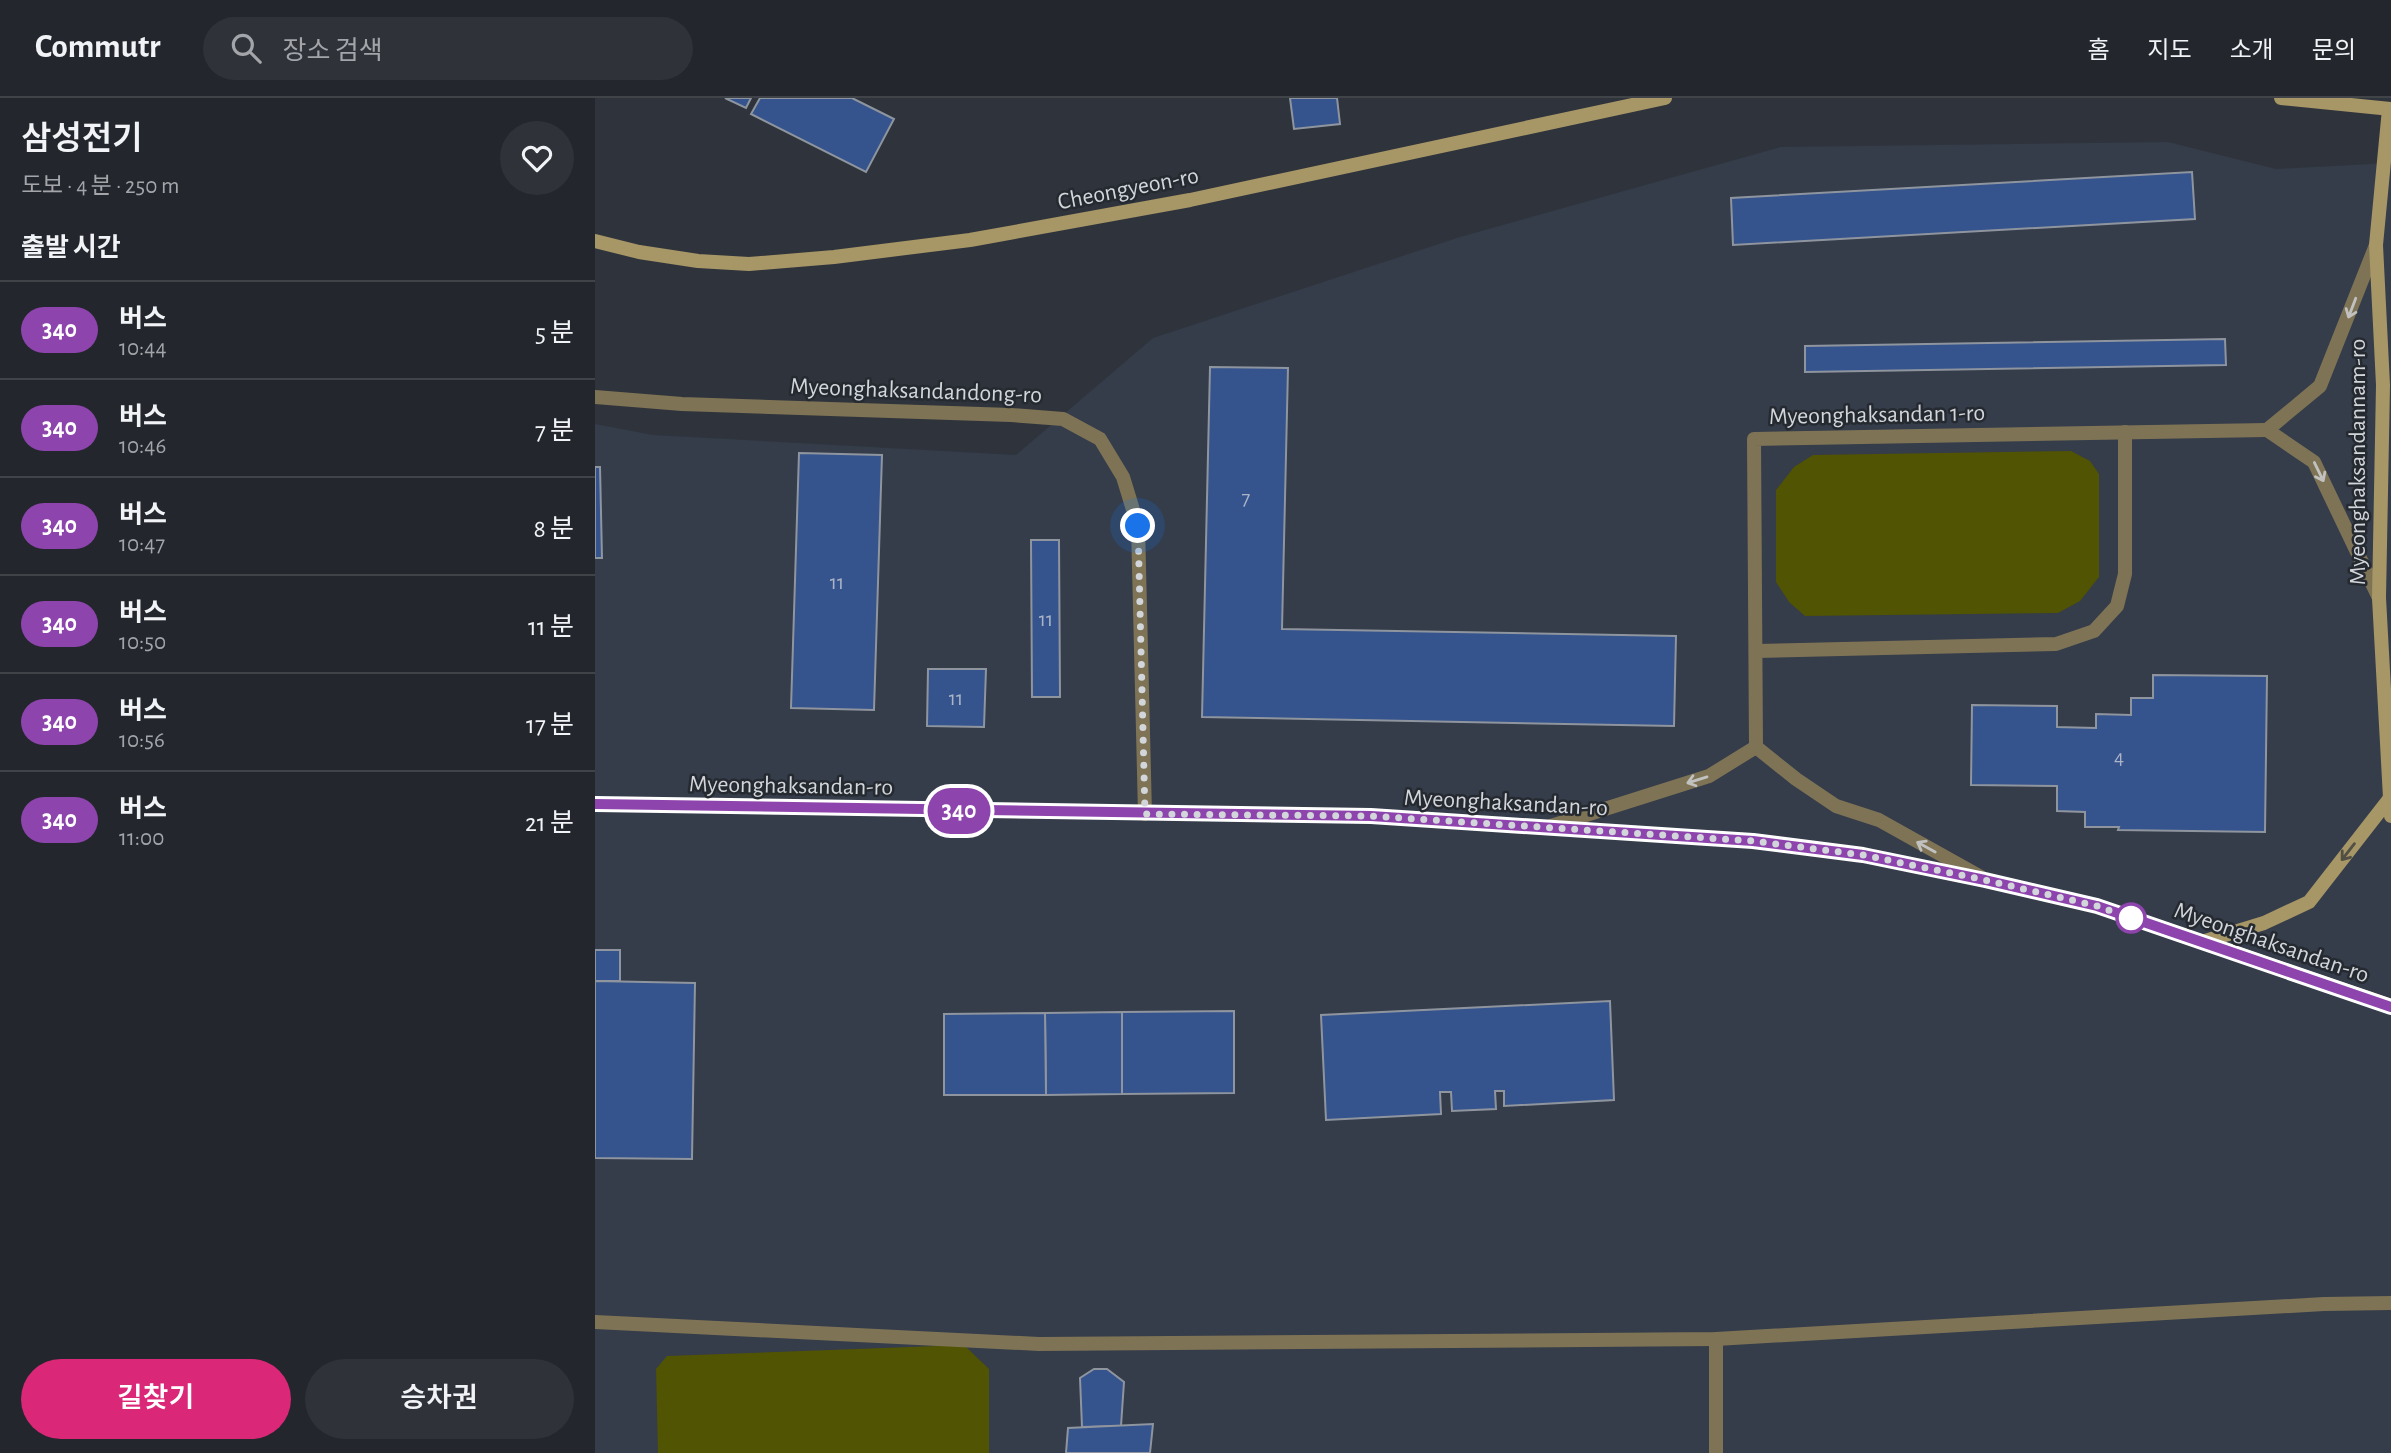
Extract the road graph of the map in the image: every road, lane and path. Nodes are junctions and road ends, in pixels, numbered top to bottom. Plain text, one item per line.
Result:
1 (1665, 98) edge
2 (2281, 98) edge
3 (2390, 109) edge
4 (595, 241) edge
5 (2376, 245) junction
6 (2387, 390) edge
7 (595, 397) edge
8 (2267, 430) junction
9 (2125, 432) junction
10 (2379, 598) junction
11 (1756, 651) junction
12 (2391, 661) edge
13 (2383, 676) junction
14 (1756, 747) junction
15 (2390, 798) edge
16 (595, 804) edge
17 (1145, 814) junction
18 (2391, 816) edge
19 (1548, 827) junction
20 (1985, 880) junction
21 (2202, 942) junction
22 (2391, 1006) edge
23 (2391, 1303) edge
24 (595, 1322) edge
25 (1716, 1339) junction
26 (1716, 1453) edge

1 - 4 street, Cheongyeon-ro
2 - 3 street
3 - 5 street, Myeonghaksandannam-ro
5 - 6 street, Myeonghaksandannam-ro
5 -> 8 street
6 - 10 street, Myeonghaksandannam-ro
7 - 17 street, Myeonghaksandandong-ro
8 - 9 street, Myeonghaksandan 1-ro
8 -> 10 street
9 - 11 street
9 - 11 street, Myeonghaksandan 1-ro
10 - 13 street, Myeonghaksandannam-ro
11 - 14 street, Myeonghaksandan 1-ro
12 - 13 street
13 - 15 street, Myeonghaksandannam-ro
14 -> 19 street
20 -> 14 street
15 - 18 street, Myeonghaksandannam-ro
15 -> 21 street
16 - 17 street, Myeonghaksandan-ro
17 - 19 street, Myeonghaksandan-ro
19 - 20 street, Myeonghaksandan-ro
20 - 21 street, Myeonghaksandan-ro
21 - 22 street, Myeonghaksandan-ro
23 - 25 street
24 - 25 street
25 - 26 street

